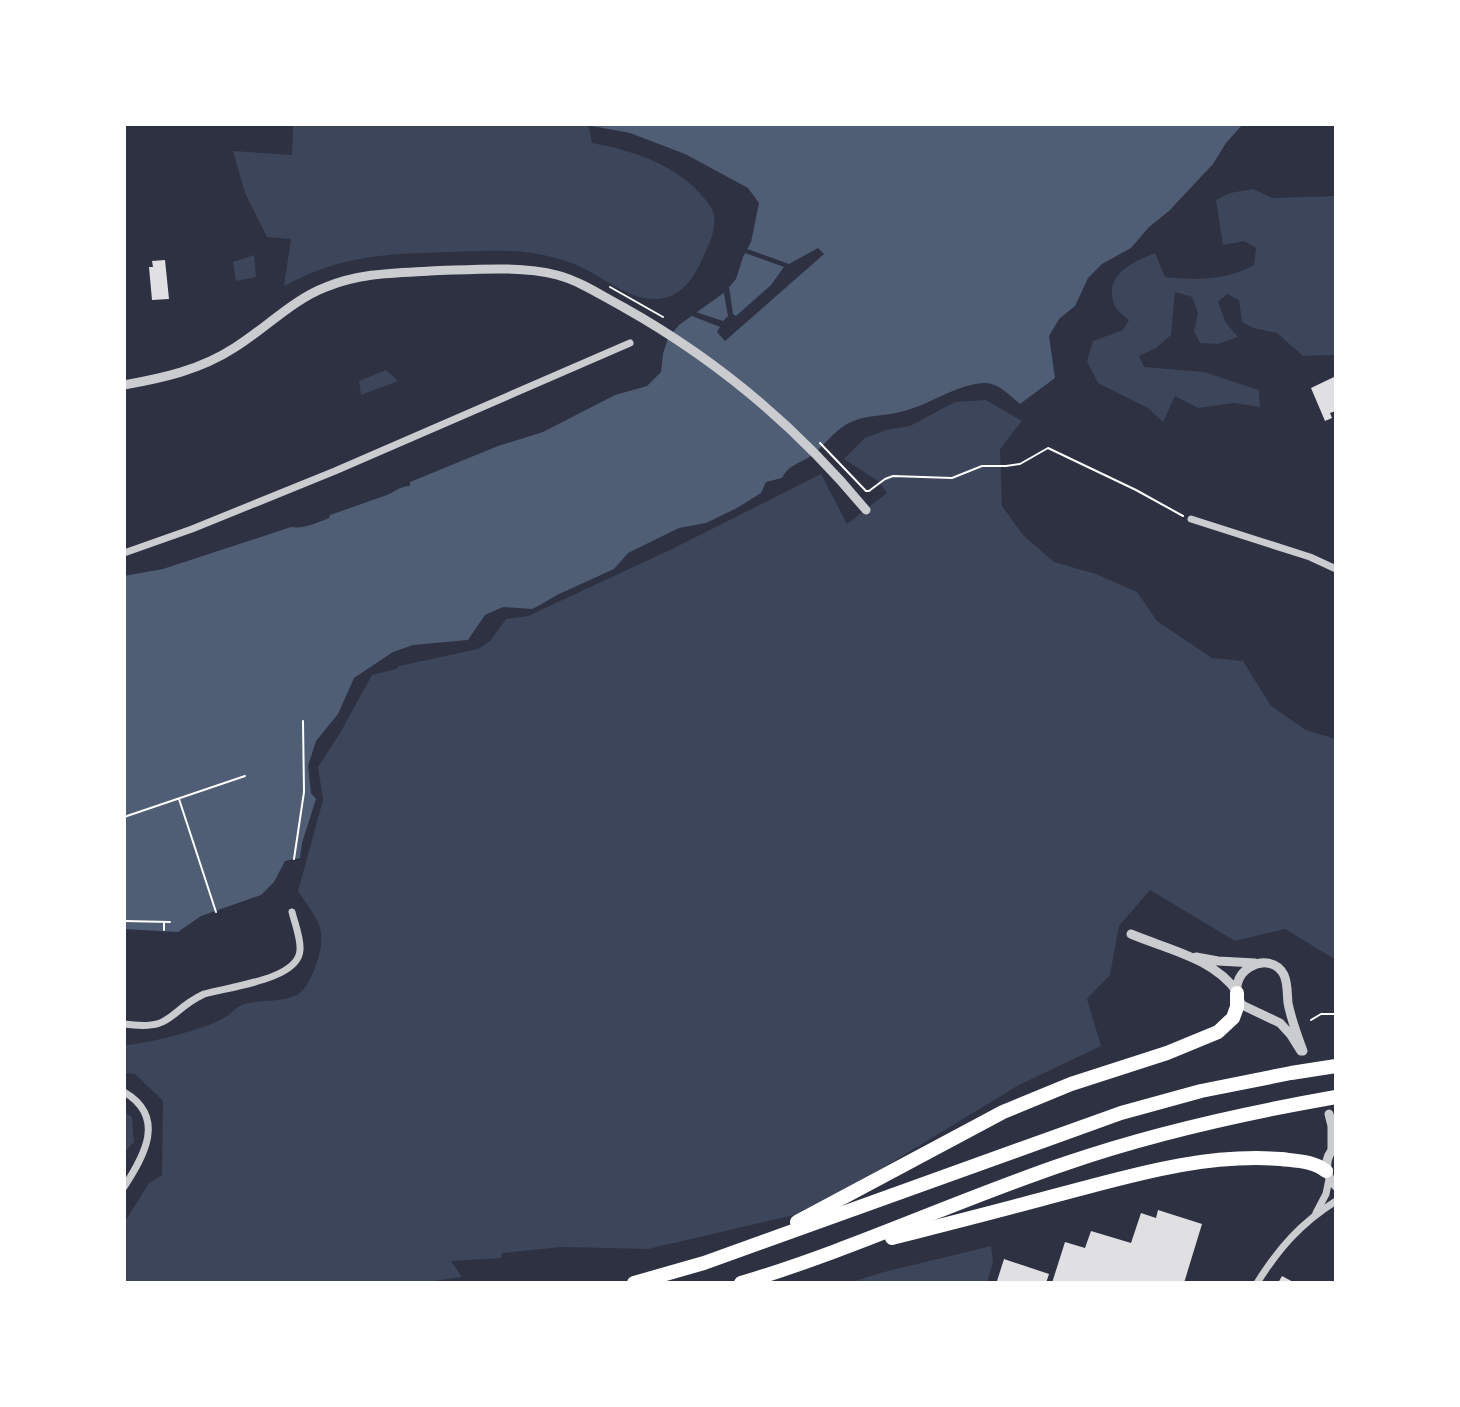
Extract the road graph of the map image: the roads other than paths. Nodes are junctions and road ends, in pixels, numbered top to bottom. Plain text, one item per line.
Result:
1 (630, 343) dead end
2 (124, 385) edge
3 (866, 510) dead end
4 (1191, 519) road end
5 (124, 553) edge
6 (1336, 569) edge
7 (292, 912) dead end
8 (1131, 934) dead end
9 (1177, 952) junction
10 (1260, 963) junction
11 (1237, 993) junction
12 (124, 1024) edge
13 (1336, 1066) edge
14 (124, 1092) edge
15 (1336, 1097) edge
16 (1333, 1115) edge
17 (1334, 1148) edge
18 (1330, 1179) edge
19 (124, 1187) edge
20 (1336, 1201) edge
21 (1315, 1214) junction
22 (758, 1243) junction
23 (806, 1261) junction
24 (634, 1283) edge
25 (741, 1283) edge
26 (1257, 1283) edge

1 - 5 street
2 - 3 street
4 - 6 street
7 - 12 street
8 - 9 street
9 - 10 street
9 - 11 street
10 - 11 street
10 - 11 street
11 - 22 highway
13 - 22 highway
14 - 19 street
15 - 23 highway
16 - 17 street
17 - 18 street
18 - 21 street
18 - 23 highway
20 - 21 street
21 - 26 street
22 - 24 highway
23 - 25 highway

